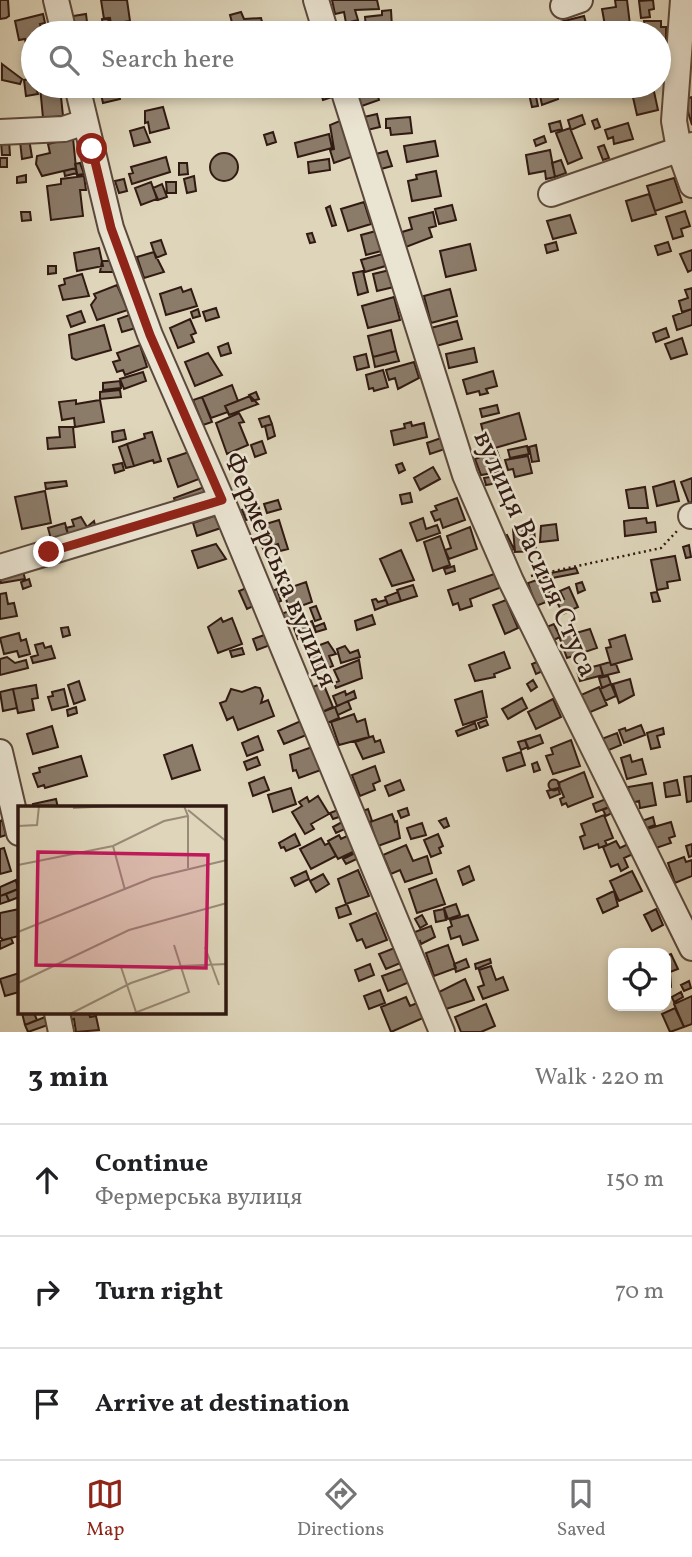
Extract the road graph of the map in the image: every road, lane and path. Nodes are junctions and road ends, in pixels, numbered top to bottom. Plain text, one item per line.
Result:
1 (56, 0) edge
2 (316, 0) edge
3 (682, 0) edge
4 (61, 21) edge
5 (322, 21) edge
6 (80, 98) edge
7 (346, 98) edge
8 (85, 122) junction
9 (0, 132) edge
10 (685, 147) edge
11 (692, 185) edge
12 (551, 194) dead end
13 (222, 500) junction
14 (692, 516) edge
15 (0, 567) edge
16 (511, 581) junction
17 (0, 752) edge
18 (18, 829) edge
19 (692, 948) edge
20 (57, 1014) edge
21 (61, 1032) edge
22 (442, 1032) edge

1 - 4 street
2 - 5 street
3 - 10 street
6 - 8 street, Фермерська вулиця
7 - 16 street, вулиця Василя Стуса
8 - 9 street
8 - 13 street, Фермерська вулиця
10 - 11 street
10 - 12 street
13 - 15 street
13 - 22 street, Фермерська вулиця
14 - 16 path
16 - 19 street, вулиця Василя Стуса
17 - 18 street
20 - 21 street

